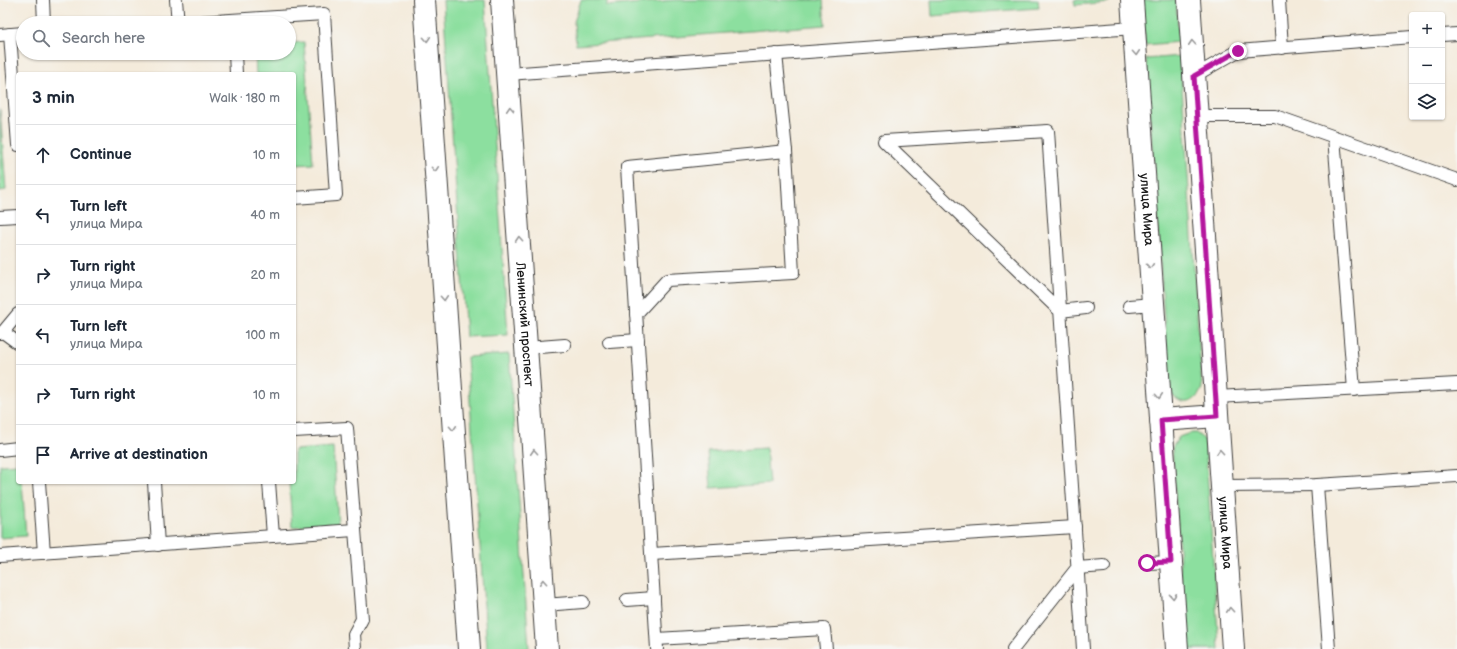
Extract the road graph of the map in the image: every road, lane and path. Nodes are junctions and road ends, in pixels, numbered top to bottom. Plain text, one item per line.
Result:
1 (43, 0) edge
2 (176, 0) edge
3 (424, 0) edge
4 (502, 0) edge
5 (1132, 0) edge
6 (1189, 0) edge
7 (1279, 0) edge
8 (44, 16) edge
9 (177, 16) edge
10 (296, 16) edge
11 (1134, 28) junction
12 (16, 34) edge
13 (1457, 34) edge
14 (5, 35) edge
15 (1445, 35) edge
16 (1409, 37) edge
17 (1282, 48) junction
18 (776, 54) junction
19 (235, 60) edge
20 (236, 72) edge
21 (508, 74) junction
22 (1194, 76) junction
23 (16, 109) edge
24 (1196, 116) junction
25 (1334, 137) junction
26 (786, 151) junction
27 (1457, 180) edge
28 (296, 198) edge
29 (16, 216) edge
30 (0, 217) edge
31 (1153, 304) junction
32 (1129, 306) dead end
33 (1086, 308) dead end
34 (1060, 311) junction
35 (636, 314) junction
36 (16, 316) edge
37 (1, 333) edge
38 (638, 340) junction
39 (16, 342) edge
40 (609, 342) dead end
41 (565, 345) dead end
42 (526, 348) junction
43 (1457, 384) edge
44 (1354, 390) junction
45 (1217, 407) junction
46 (1161, 420) junction
47 (296, 431) edge
48 (16, 448) edge
49 (0, 450) edge
50 (1457, 476) edge
51 (39, 484) edge
52 (154, 484) edge
53 (269, 484) edge
54 (1222, 486) junction
55 (1317, 486) junction
56 (1075, 527) junction
57 (354, 530) junction
58 (273, 536) junction
59 (158, 545) junction
60 (44, 552) junction
61 (652, 554) junction
62 (0, 556) edge
63 (1171, 562) junction
64 (1147, 563) dead end
65 (1104, 566) dead end
66 (1077, 568) junction
67 (654, 598) junction
68 (627, 600) dead end
69 (583, 602) dead end
70 (544, 605) junction
71 (657, 644) edge
72 (355, 649) edge
73 (469, 649) edge
74 (547, 649) edge
75 (826, 649) edge
76 (1013, 649) edge
77 (1083, 649) edge
78 (1177, 649) edge
79 (1233, 649) edge
80 (1329, 649) edge

1 - 8 lane
2 - 9 lane
3 -> 73 street
4 - 21 street, Ленинский проспект
5 - 11 street, улица Мира
22 -> 6 street, улица Мира
7 - 17 lane
10 - 28 lane
11 - 18 lane
11 -> 31 street, улица Мира
12 - 14 lane
13 - 15 lane
14 - 23 lane
16 - 17 lane
17 - 22 lane
18 - 21 lane
18 - 26 lane
19 - 20 lane
42 -> 21 street, Ленинский проспект
22 - 24 street, улица Мира
24 - 25 lane
24 - 45 street, улица Мира
25 - 27 lane
25 - 44 lane
26 - 35 lane
26 - 35 lane
29 - 30 lane
31 - 32 lane
31 -> 46 street, улица Мира
33 - 34 lane
34 - 34 lane
34 - 56 lane
35 - 38 lane
36 - 37 lane
37 - 39 lane
38 - 40 lane
38 - 61 lane
41 - 42 lane
70 -> 42 street, Ленинский проспект
43 - 44 lane
44 - 45 lane
45 - 46 street
54 -> 45 street, улица Мира
46 - 63 street, улица Мира
47 - 57 lane
48 - 49 lane
50 - 55 lane
51 - 60 lane
52 - 59 lane
53 - 58 lane
54 - 55 lane
79 -> 54 street, улица Мира
55 - 80 lane
56 - 61 lane
56 - 66 lane
57 - 58 lane
57 - 72 lane
58 - 59 lane
59 - 60 lane
60 - 62 lane
61 - 67 lane
63 - 64 lane
63 -> 78 street, улица Мира
65 - 66 lane
66 - 76 lane
66 - 77 lane
67 - 68 lane
67 - 71 lane
69 - 70 lane
70 - 74 street, Ленинский проспект
71 - 75 lane

